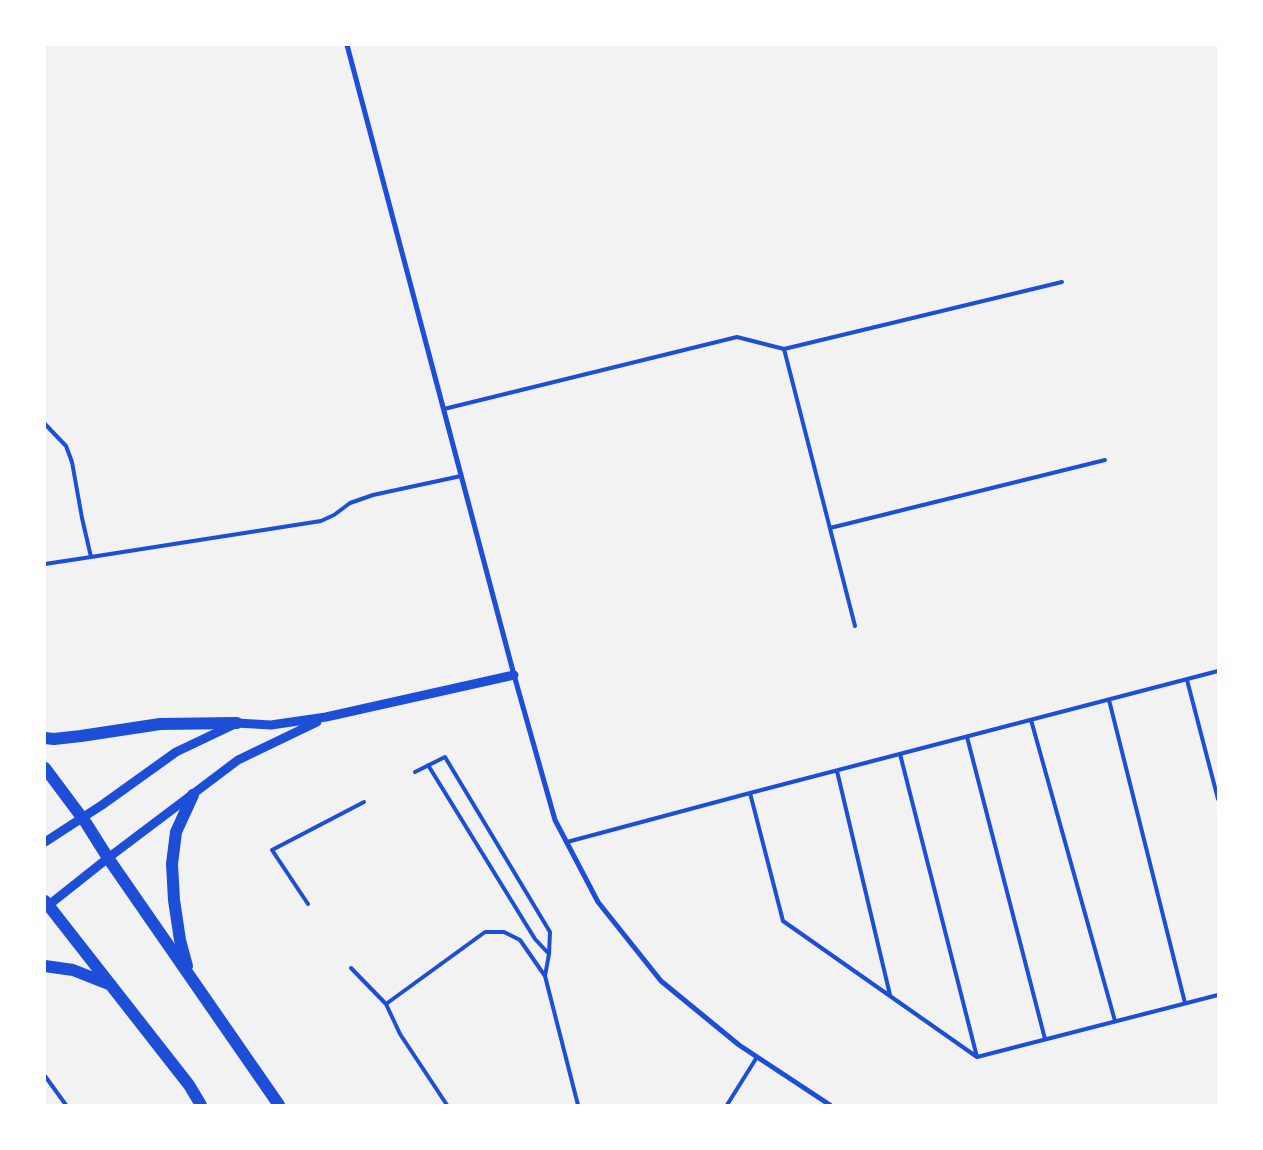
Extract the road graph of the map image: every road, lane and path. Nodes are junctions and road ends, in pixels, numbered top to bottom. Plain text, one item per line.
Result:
1 (347, 45) edge
2 (1062, 282) dead end
3 (784, 348) junction
4 (444, 409) junction
5 (45, 424) edge
6 (1106, 460) dead end
7 (461, 476) junction
8 (830, 528) junction
9 (90, 557) junction
10 (45, 564) edge
11 (855, 626) dead end
12 (1218, 672) edge
13 (514, 675) junction
14 (1187, 680) junction
15 (1109, 700) junction
16 (326, 717) junction
17 (1031, 720) junction
18 (237, 723) junction
19 (967, 737) junction
20 (45, 738) edge
21 (900, 754) junction
22 (428, 765) junction
23 (45, 768) edge
24 (837, 771) junction
25 (415, 772) dead end
26 (750, 793) junction
27 (192, 795) junction
28 (1218, 799) edge
29 (364, 802) dead end
30 (82, 818) junction
31 (45, 842) edge
32 (567, 842) junction
33 (108, 858) junction
34 (308, 904) dead end
35 (46, 905) edge
36 (549, 954) junction
37 (45, 966) edge
38 (351, 968) dead end
39 (190, 976) junction
40 (546, 976) junction
41 (111, 985) junction
42 (1218, 995) edge
43 (890, 996) junction
44 (1185, 1003) junction
45 (386, 1004) junction
46 (1115, 1022) junction
47 (1045, 1039) junction
48 (758, 1057) junction
49 (977, 1057) junction
50 (45, 1076) edge
51 (66, 1105) edge
52 (201, 1105) edge
53 (279, 1105) edge
54 (447, 1105) edge
55 (578, 1105) edge
56 (727, 1105) edge
57 (830, 1105) edge

1 - 4 street
2 - 3 lane
3 - 4 lane
3 - 8 lane
4 - 7 street
5 - 9 lane
6 - 8 lane
7 - 9 lane
7 - 13 street
8 - 11 lane
9 - 10 lane
12 - 14 lane
13 - 16 street
13 - 32 street
14 - 15 lane
14 - 28 lane
15 - 17 lane
15 - 44 lane
16 - 18 street
16 - 27 street
17 - 19 lane
17 - 46 lane
18 - 20 main road
18 - 30 street
19 - 21 lane
19 - 47 lane
21 - 24 lane
21 - 49 lane
22 - 25 lane
22 - 36 lane
22 - 36 lane
23 - 30 main road
24 - 26 lane
24 - 43 lane
26 - 32 lane
26 - 43 lane
27 - 33 street
27 - 39 main road
29 - 34 lane
30 - 31 street
30 - 33 main road
32 - 48 street
33 - 35 street
33 - 39 main road
35 - 41 main road
36 - 40 lane
37 - 41 main road
38 - 45 lane
39 - 53 main road
40 - 45 lane
40 - 55 lane
41 - 52 main road
42 - 44 lane
43 - 49 lane
44 - 46 lane
45 - 54 lane
46 - 47 lane
47 - 49 lane
48 - 56 lane
48 - 57 street
50 - 51 lane

